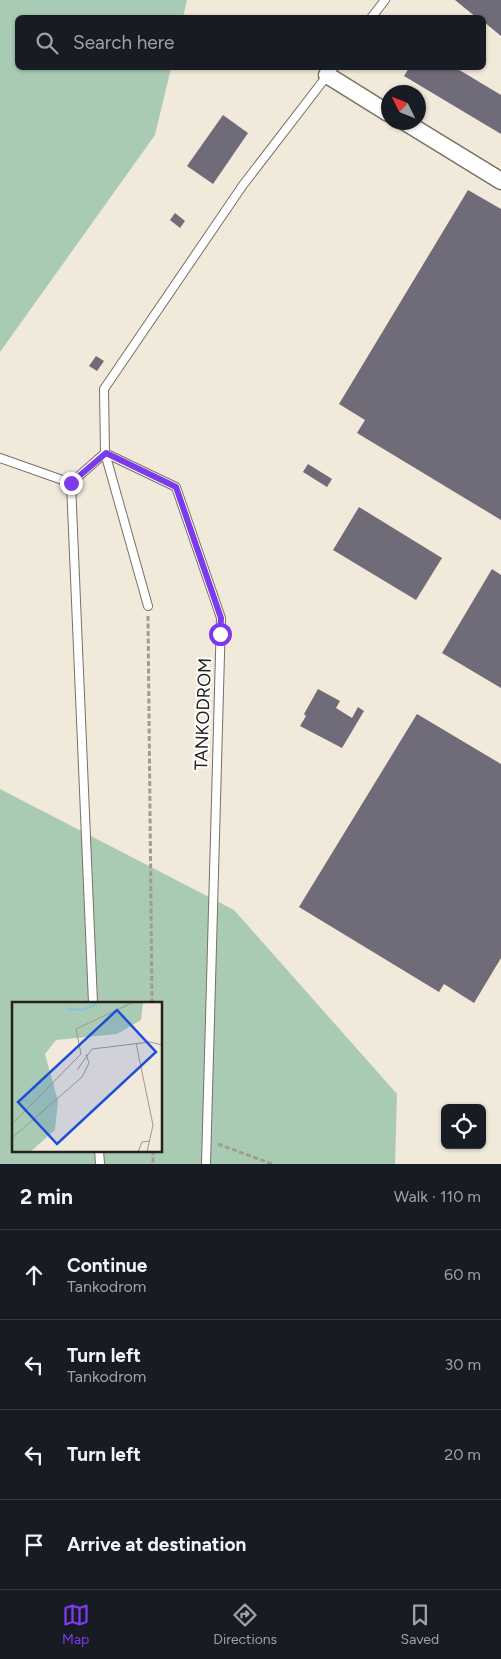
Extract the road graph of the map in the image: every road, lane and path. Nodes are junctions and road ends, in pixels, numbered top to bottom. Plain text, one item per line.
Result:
1 (384, 0) edge
2 (373, 15) edge
3 (330, 71) edge
4 (381, 108) edge
5 (418, 130) edge
6 (501, 181) edge
7 (106, 453) junction
8 (0, 458) edge
9 (71, 483) junction
10 (148, 606) joint
11 (93, 1002) edge
12 (152, 1002) edge
13 (207, 1140) junction
14 (206, 1164) edge
15 (272, 1164) edge

1 - 2 lane
3 - 4 street
3 - 7 lane
5 - 6 street
7 - 9 lane
7 - 10 lane
7 - 13 lane, TANKODROM
8 - 9 lane
9 - 11 lane
10 - 12 path
13 - 14 lane, TANKODROM
13 - 15 path

